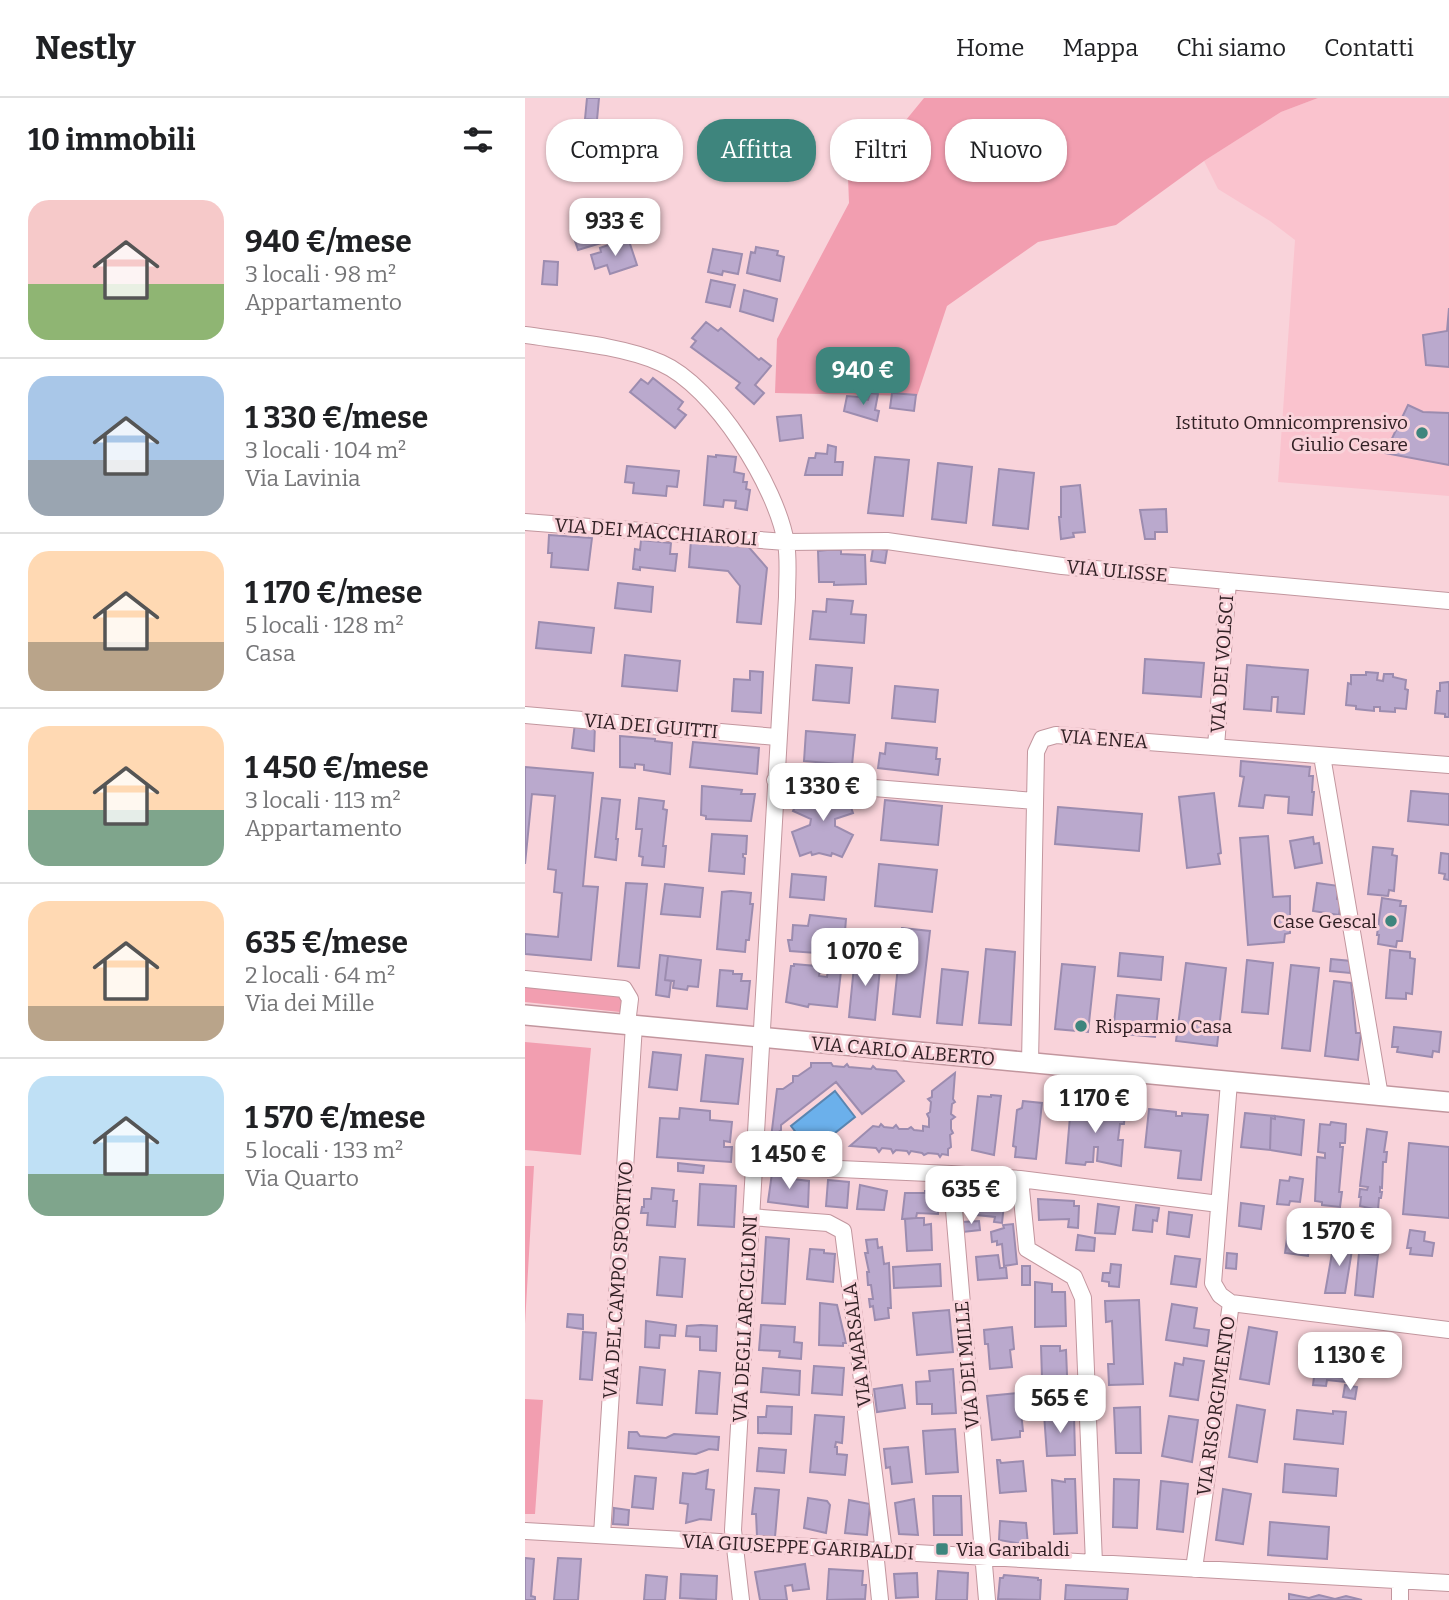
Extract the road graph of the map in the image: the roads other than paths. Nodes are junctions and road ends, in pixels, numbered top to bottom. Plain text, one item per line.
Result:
1 (525, 335) edge
2 (525, 522) edge
3 (786, 542) junction
4 (1229, 582) junction
5 (1449, 601) edge
6 (525, 715) edge
7 (778, 737) junction
8 (1216, 747) junction
9 (1322, 756) junction
10 (1449, 765) edge
11 (775, 779) junction
12 (1035, 801) junction
13 (525, 979) edge
14 (525, 1015) edge
15 (631, 1025) junction
16 (760, 1037) junction
17 (1030, 1063) junction
18 (1229, 1082) junction
19 (1380, 1096) junction
20 (1449, 1102) edge
21 (753, 1165) junction
22 (951, 1174) junction
23 (1020, 1180) junction
24 (1219, 1204) junction
25 (750, 1217) junction
26 (1231, 1303) junction
27 (1449, 1330) edge
28 (525, 1531) edge
29 (603, 1535) junction
30 (734, 1543) junction
31 (879, 1551) junction
32 (983, 1557) junction
33 (1094, 1563) junction
34 (1193, 1569) junction
35 (1401, 1582) junction
36 (1449, 1583) edge
37 (741, 1600) edge
38 (880, 1600) edge
39 (987, 1600) edge
40 (1400, 1600) edge

1 - 3 street
2 - 3 street, VIA DEI MACCHIAROLI
3 - 4 street, VIA ULISSE
3 - 7 street, VIA DEGLI ARCIGLIONI
4 - 5 street, VIA ULISSE
4 - 8 street, VIA DEI VOLSCI
6 - 7 street, VIA DEI GUITTI
7 - 11 street, VIA DEGLI ARCIGLIONI
8 - 9 street, VIA ENEA
8 - 12 street, VIA ENEA
9 - 10 street, VIA ENEA
9 - 19 street
11 - 12 street
11 - 16 street, VIA DEGLI ARCIGLIONI
12 - 17 street, VIA ENEA
13 - 15 street, VIA DEL CAMPO SPORTIVO
14 - 15 street, VIA CARLO ALBERTO
15 - 16 street, VIA CARLO ALBERTO
15 - 29 street, VIA DEL CAMPO SPORTIVO
16 - 17 street, VIA CARLO ALBERTO
16 - 21 street, VIA DEGLI ARCIGLIONI
17 - 18 street, VIA CARLO ALBERTO
18 - 19 street, VIA CARLO ALBERTO
18 - 24 street, VIA RISORGIMENTO
19 - 20 street, VIA CARLO ALBERTO
21 - 22 street
21 - 25 street, VIA DEGLI ARCIGLIONI
22 - 23 street
22 - 32 street, VIA DEI MILLE
23 - 24 street
23 - 33 street
24 - 26 street, VIA RISORGIMENTO
25 - 30 street, VIA DEGLI ARCIGLIONI
25 - 31 street, VIA MARSALA
26 - 27 street
26 - 34 street, VIA RISORGIMENTO
28 - 29 street, VIA GIUSEPPE GARIBALDI
29 - 30 street, VIA GIUSEPPE GARIBALDI
30 - 31 street, VIA GIUSEPPE GARIBALDI
30 - 37 street, VIA DEGLI ARCIGLIONI
31 - 32 street, VIA GIUSEPPE GARIBALDI
31 - 38 street
32 - 33 street, VIA GIUSEPPE GARIBALDI
32 - 39 street, VIA DEI MILLE
33 - 34 street, VIA GIUSEPPE GARIBALDI
34 - 35 street, VIA GIUSEPPE GARIBALDI
35 - 36 street, VIA GIUSEPPE GARIBALDI
35 - 40 street

